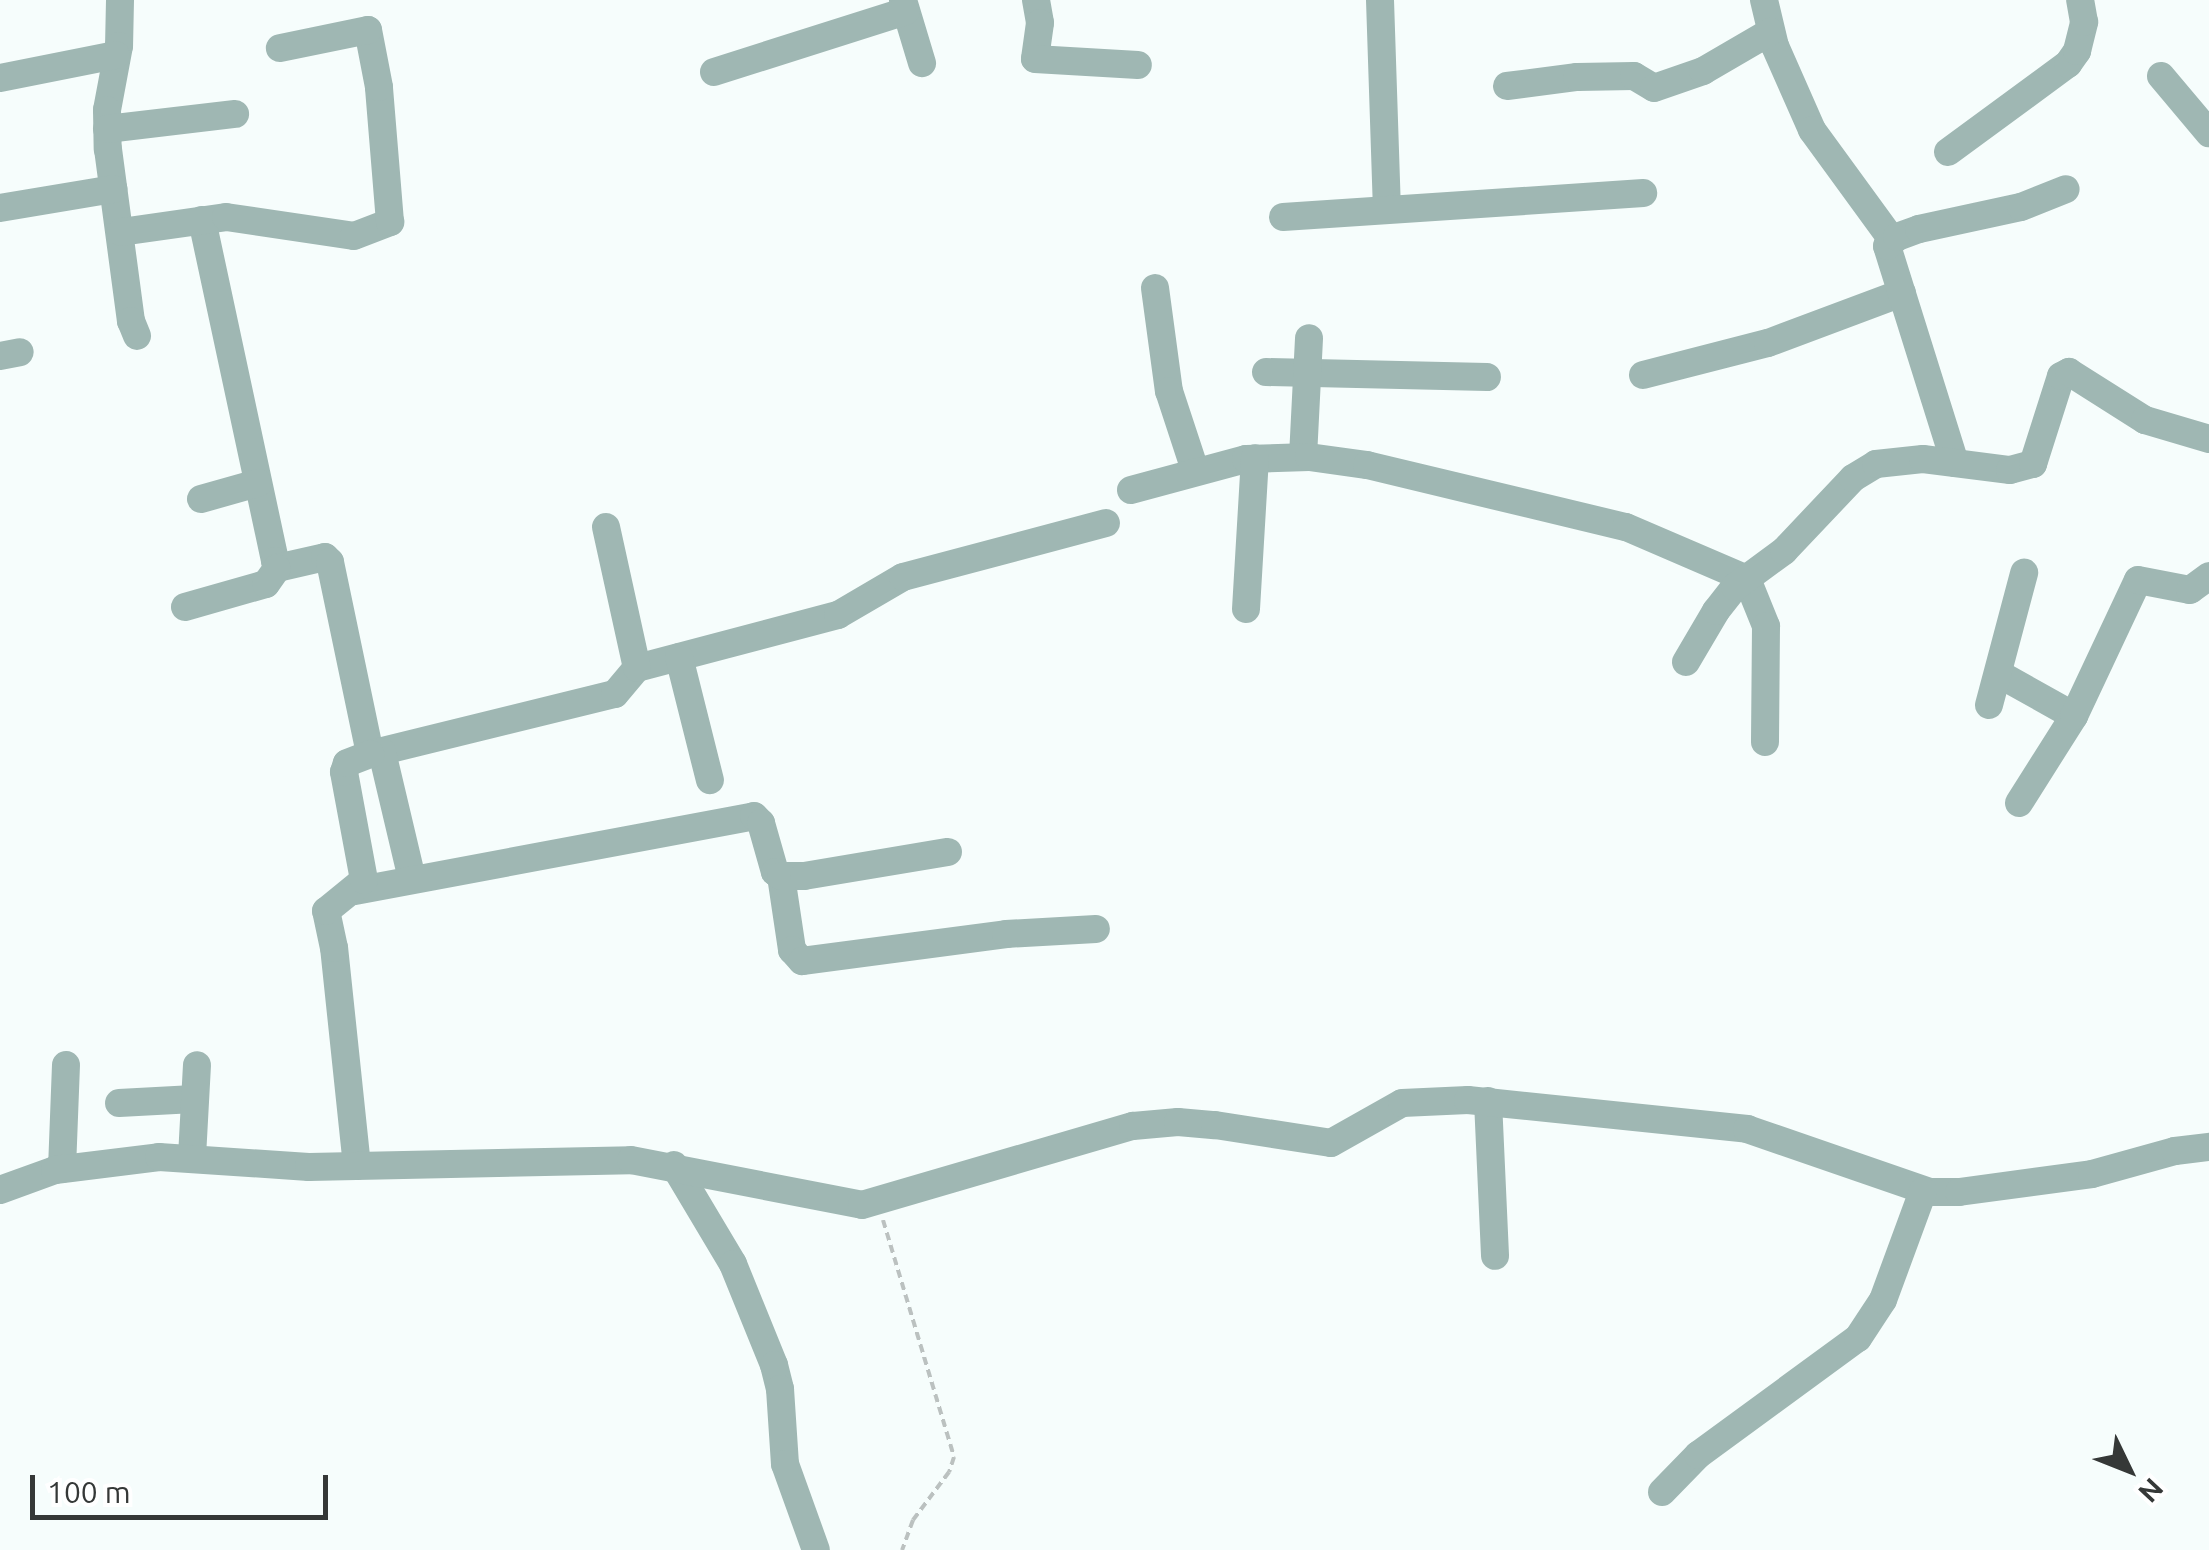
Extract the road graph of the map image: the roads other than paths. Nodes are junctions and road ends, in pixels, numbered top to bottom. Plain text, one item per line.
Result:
1 (120, 0) edge
2 (1036, 0) edge
3 (1380, 0) edge
4 (1764, 0) edge
5 (2080, 0) edge
6 (905, 5) edge
7 (1770, 32) junction
8 (280, 48) dead end
9 (116, 55) junction
10 (922, 63) dead end
11 (1138, 64) dead end
12 (714, 72) dead end
13 (2162, 76) dead end
14 (0, 78) edge
15 (1506, 86) dead end
16 (235, 114) dead end
17 (108, 129) junction
18 (2209, 133) edge
19 (1948, 152) dead end
20 (2066, 189) dead end
21 (114, 190) junction
22 (1644, 193) dead end
23 (0, 208) edge
24 (1387, 208) junction
25 (1283, 217) dead end
26 (202, 220) junction
27 (121, 232) junction
28 (1892, 241) junction
29 (1155, 288) dead end
30 (1902, 293) junction
31 (137, 336) dead end
32 (1309, 338) dead end
33 (1266, 372) dead end
34 (1310, 372) junction
35 (1643, 375) dead end
36 (1487, 377) dead end
37 (2209, 439) edge
38 (1303, 457) junction
39 (1255, 458) junction
40 (1956, 463) junction
41 (1195, 470) junction
42 (258, 483) junction
43 (1131, 490) dead end
44 (201, 499) dead end
45 (1106, 524) dead end
46 (606, 527) dead end
47 (277, 568) junction
48 (2024, 573) dead end
49 (2209, 576) edge
50 (1748, 579) junction
51 (185, 608) dead end
52 (1246, 610) dead end
53 (680, 657) junction
54 (1686, 662) dead end
55 (637, 668) junction
56 (1999, 674) junction
57 (1989, 705) dead end
58 (2074, 716) junction
59 (1765, 742) dead end
60 (376, 753) junction
61 (710, 780) dead end
62 (2019, 803) dead end
63 (948, 852) dead end
64 (780, 876) junction
65 (412, 880) junction
66 (355, 891) junction
67 (1096, 928) dead end
68 (197, 1065) dead end
69 (66, 1066) dead end
70 (194, 1100) junction
71 (1488, 1101) junction
72 (119, 1103) dead end
73 (2209, 1147) edge
74 (192, 1157) junction
75 (674, 1165) junction
76 (357, 1166) junction
77 (62, 1169) junction
78 (0, 1190) edge
79 (1923, 1191) junction
80 (1495, 1256) dead end
81 (1662, 1492) dead end
82 (816, 1550) edge

1 - 9 street
2 - 11 street
3 - 24 street
4 - 7 street
5 - 19 street
6 - 10 street
6 - 12 street
7 - 15 street
7 - 28 street
8 - 26 street
9 - 14 street
9 - 17 street
13 - 18 street
16 - 17 street
17 - 21 street
20 - 28 street
21 - 23 street
21 - 27 street
22 - 24 street
24 - 25 street
26 - 27 street
26 - 42 street
27 - 31 street
28 - 30 street
29 - 41 street
30 - 35 street
30 - 40 street
32 - 34 street
33 - 34 street
34 - 36 street
34 - 38 street
37 - 40 street
38 - 39 street
38 - 50 street
39 - 41 street
39 - 52 street
40 - 50 street
41 - 43 street
42 - 44 street
42 - 47 street
45 - 53 street
46 - 55 street
47 - 51 street
47 - 60 street
48 - 56 street
49 - 58 street
50 - 54 street
50 - 59 street
53 - 55 street
53 - 61 street
55 - 60 street
56 - 57 street
56 - 58 street
58 - 62 street
60 - 65 street
60 - 66 street
63 - 64 street
64 - 65 street
64 - 67 street
65 - 66 street
66 - 76 street
68 - 70 street
69 - 77 street
70 - 72 street
70 - 74 street
71 - 75 street
71 - 79 street
71 - 80 street
73 - 79 street
74 - 76 street
74 - 77 street
75 - 76 street
75 - 82 street
77 - 78 street
79 - 81 street

